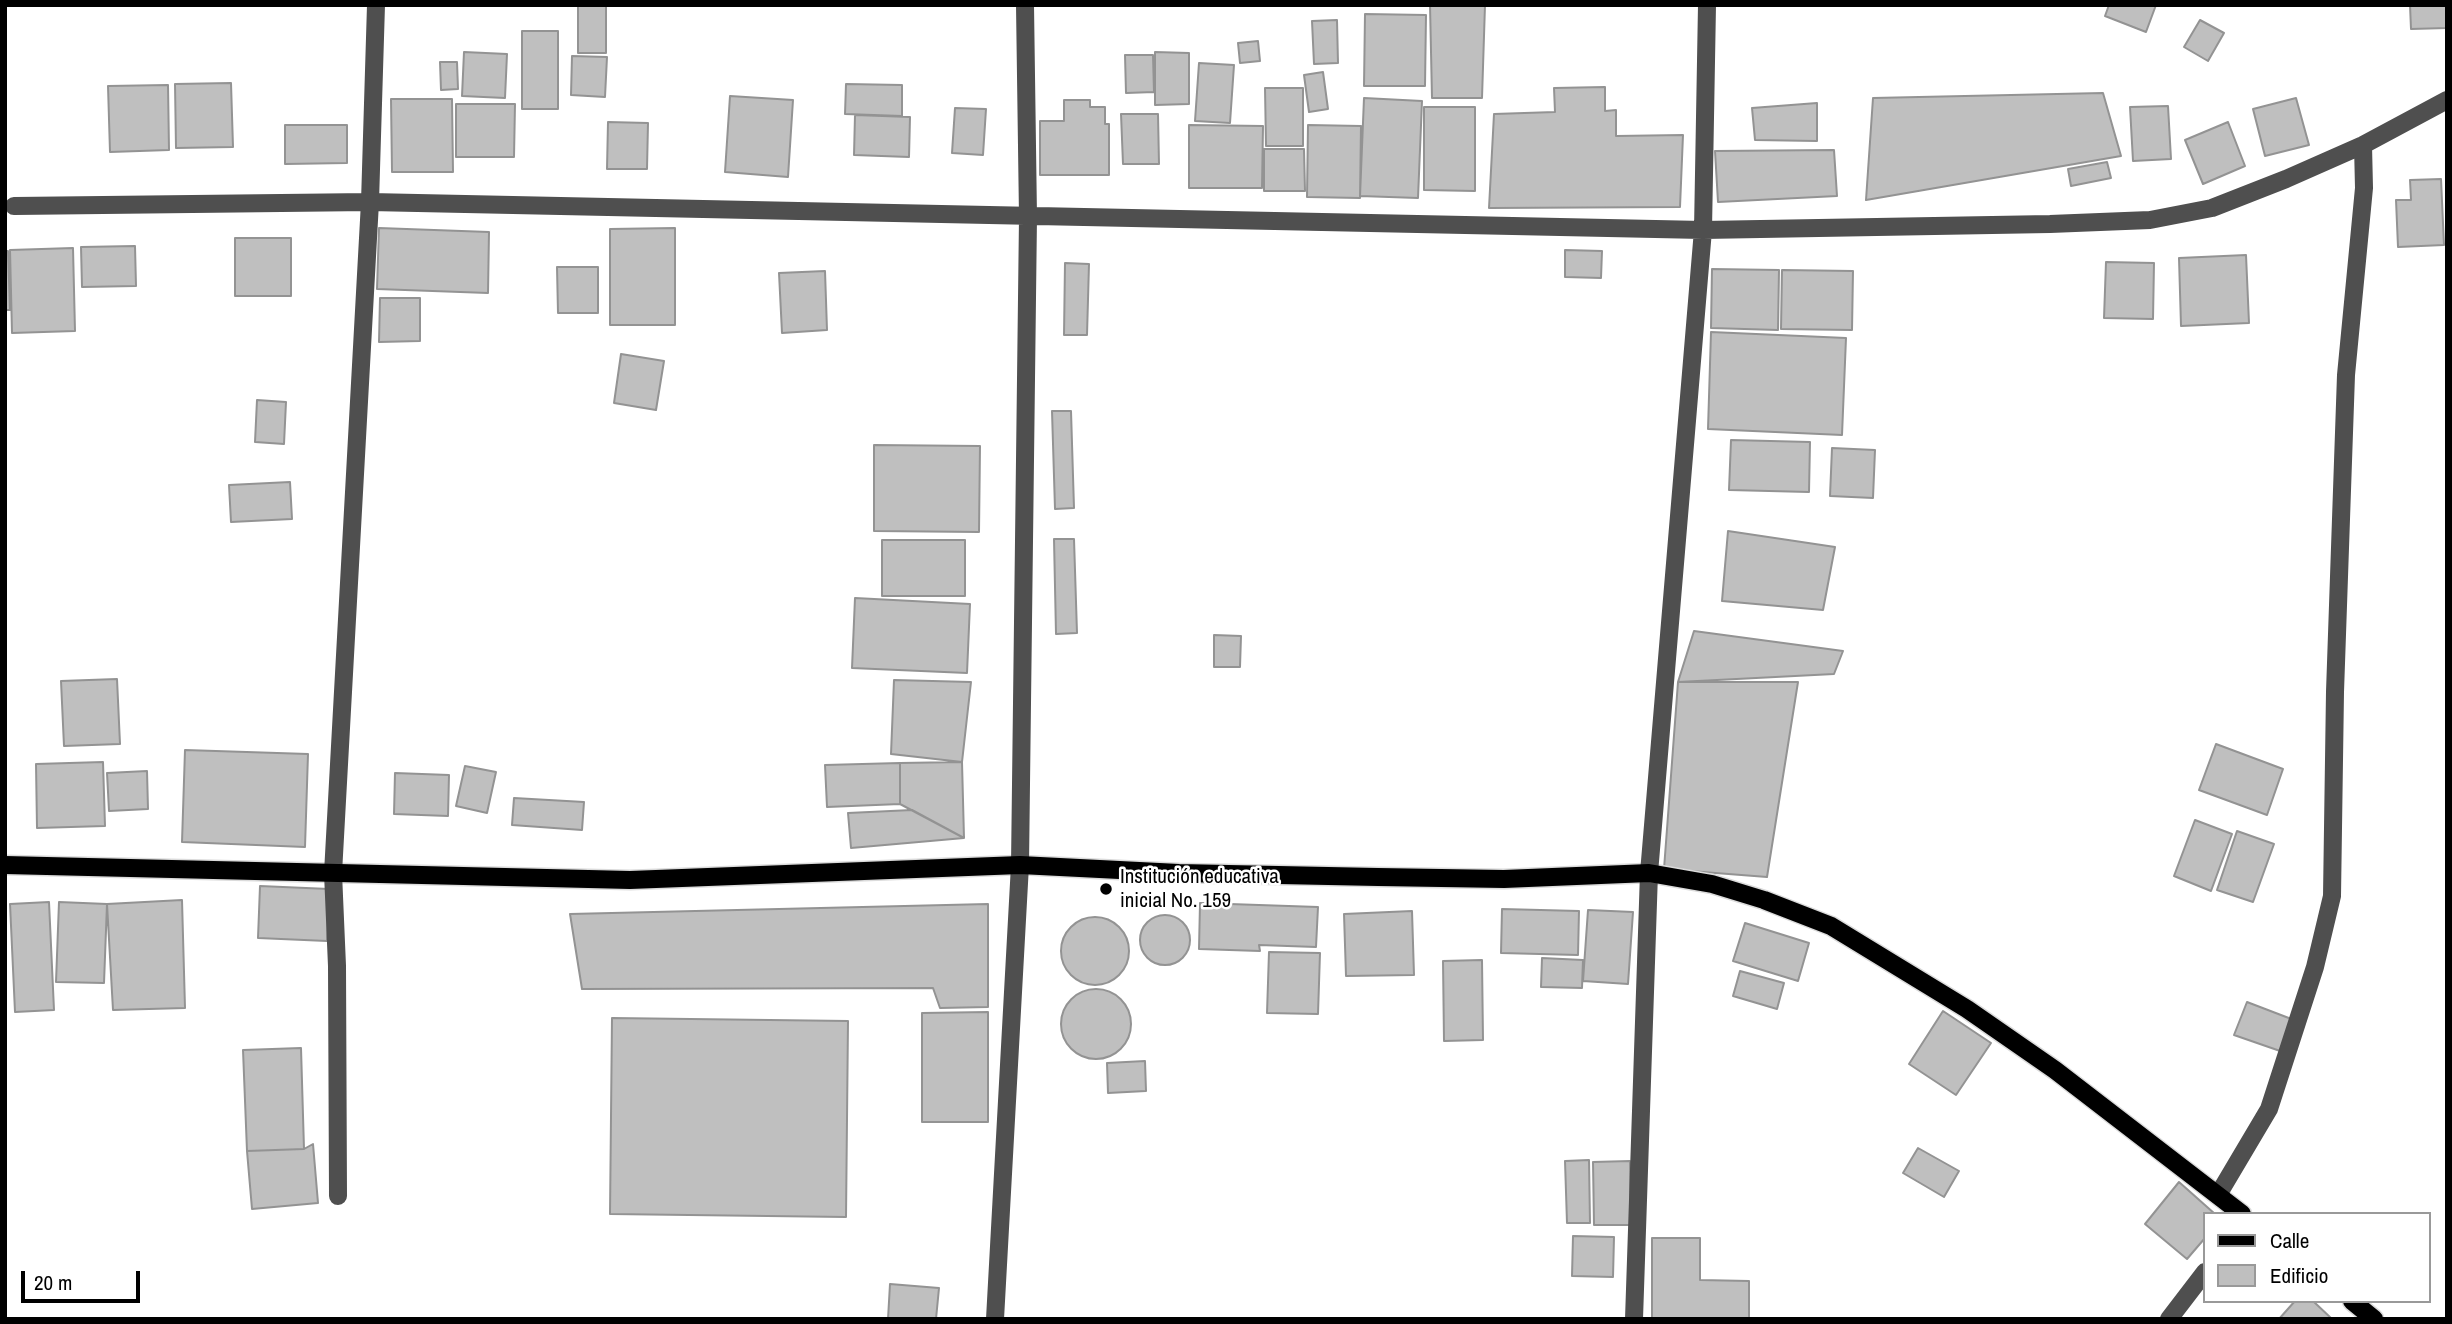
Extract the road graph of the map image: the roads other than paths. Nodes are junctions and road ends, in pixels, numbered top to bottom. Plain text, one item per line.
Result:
1 (376, 5) edge
2 (1025, 5) edge
3 (1707, 5) edge
4 (2447, 100) edge
5 (2363, 145) junction
6 (370, 202) junction
7 (14, 206) dead end
8 (1028, 217) junction
9 (1703, 230) junction
10 (5, 865) edge
11 (1020, 865) junction
12 (333, 873) junction
13 (1649, 873) junction
14 (2218, 1195) junction
15 (338, 1196) dead end
16 (2239, 1212) edge
17 (2204, 1273) edge
18 (2354, 1303) edge
19 (995, 1319) edge
20 (1634, 1319) edge
21 (2169, 1319) edge
22 (2374, 1319) edge

1 - 6 street
2 - 8 street
3 - 9 street
4 - 5 street
5 - 9 street
5 - 14 street
6 - 7 street
6 - 8 street
6 - 12 street
8 - 9 street
8 - 11 street
9 - 13 street
10 - 12 main road
11 - 12 main road
11 - 13 main road
11 - 19 street
12 - 15 street
13 - 14 main road
13 - 20 street
14 - 16 main road
17 - 21 street
18 - 22 main road

